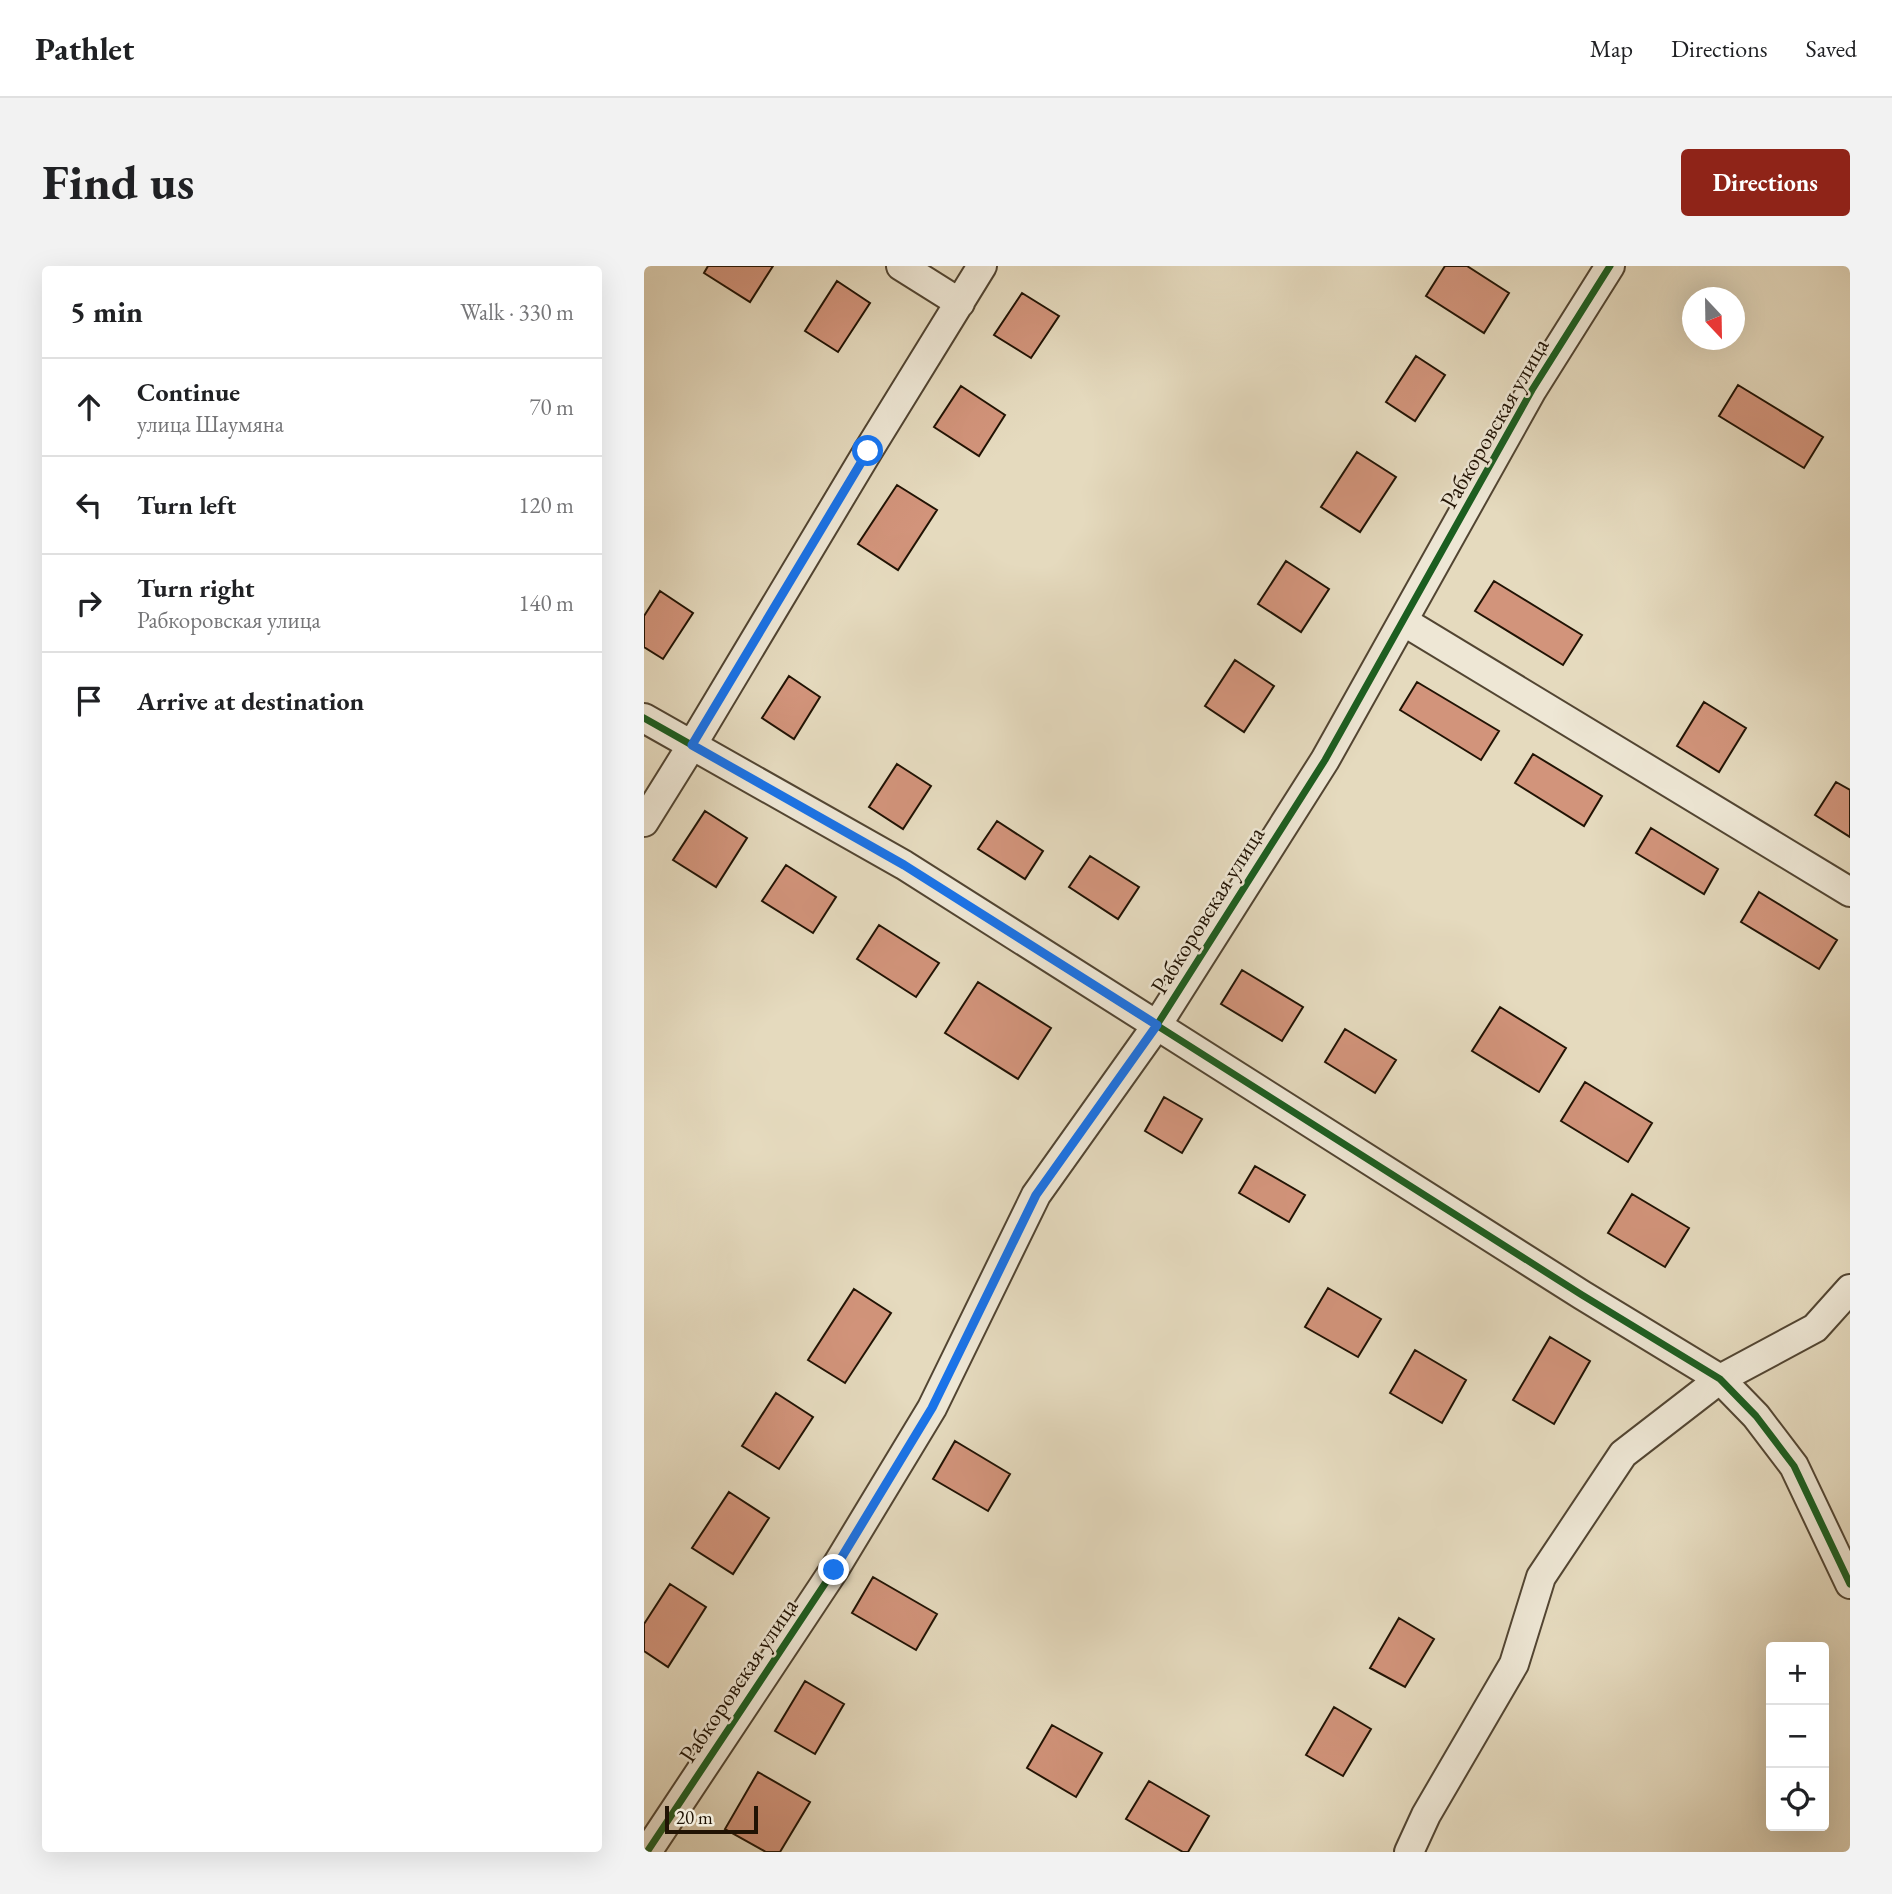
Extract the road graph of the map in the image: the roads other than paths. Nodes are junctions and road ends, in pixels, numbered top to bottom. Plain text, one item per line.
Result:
1 (901, 266) edge
2 (982, 266) edge
3 (1610, 266) edge
4 (960, 303) junction
5 (1403, 621) junction
6 (644, 718) edge
7 (692, 745) junction
8 (644, 822) edge
9 (1850, 892) edge
10 (1157, 1025) junction
11 (1850, 1289) edge
12 (1720, 1379) junction
13 (1850, 1584) edge
14 (647, 1852) edge
15 (1409, 1852) edge

1 - 4 street
2 - 4 street
3 - 5 street, Рабкоровская улица
4 - 7 street
5 - 9 street
5 - 10 street, Рабкоровская улица
6 - 7 street
7 - 8 street
7 - 10 street
10 - 12 street
10 - 14 street, Рабкоровская улица
11 - 12 street
12 - 13 street
12 - 15 street

